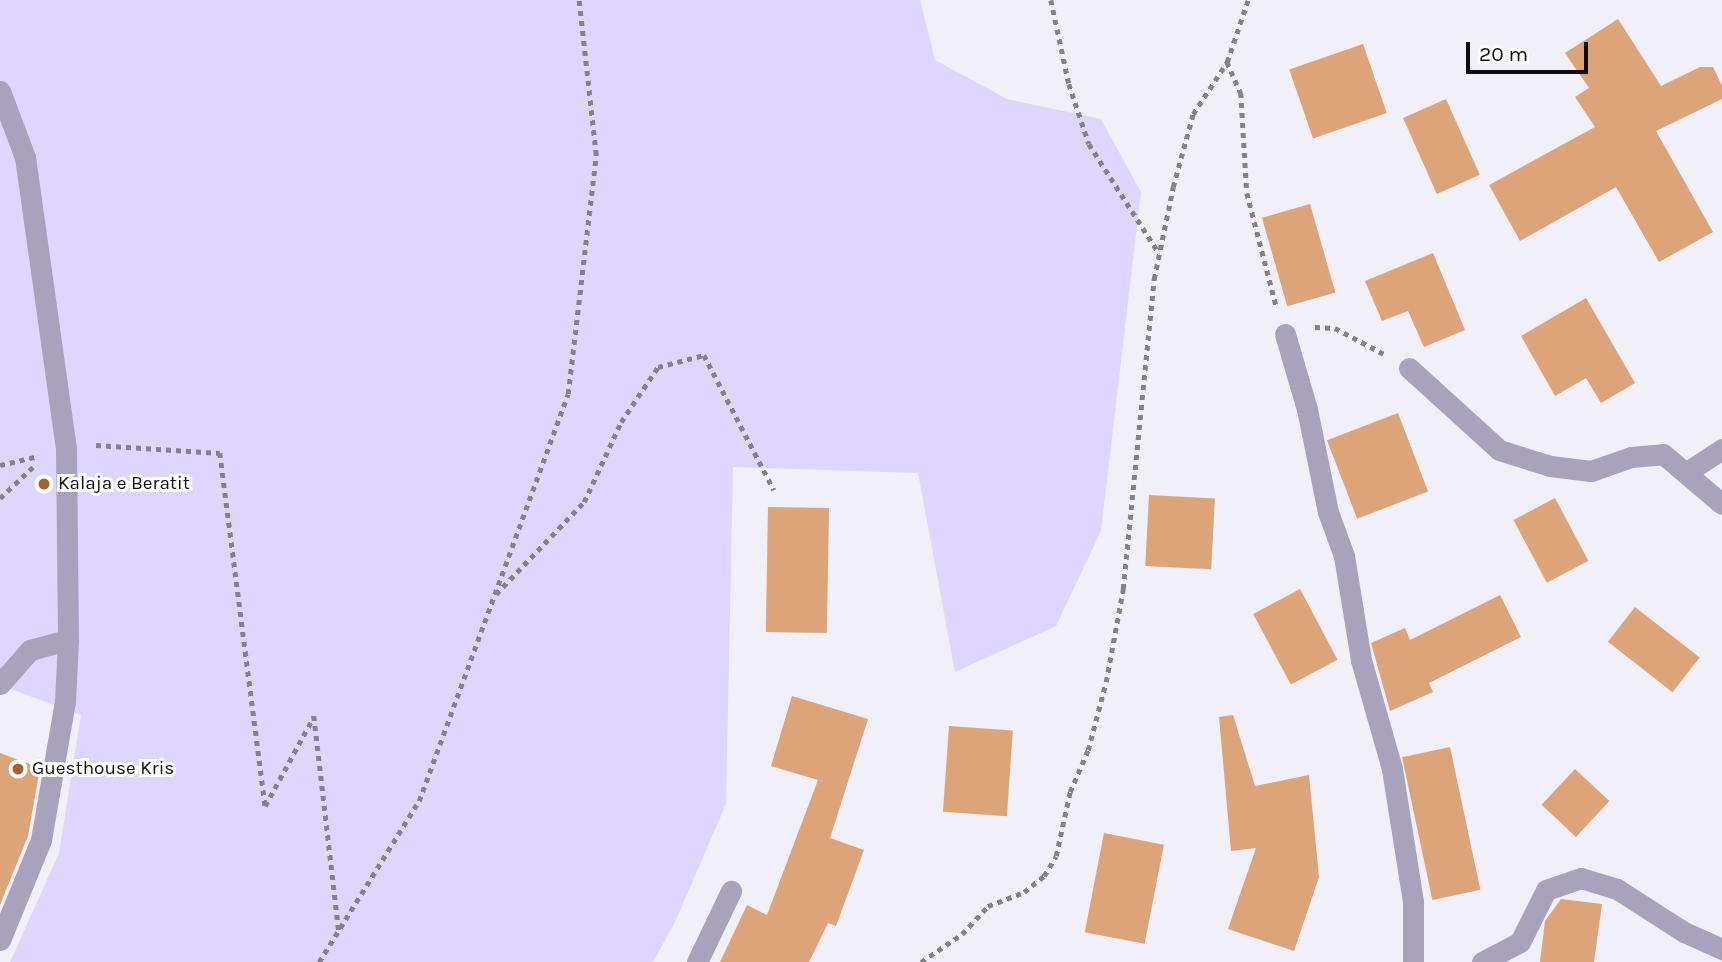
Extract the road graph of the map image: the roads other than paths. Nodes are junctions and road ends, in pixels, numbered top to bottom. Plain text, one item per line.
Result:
1 (0, 91) edge
2 (1285, 334) road end
3 (1409, 368) road end
4 (1722, 449) edge
5 (1687, 472) junction
6 (1722, 504) edge
7 (68, 640) junction
8 (0, 684) edge
9 (731, 891) dead end
10 (0, 940) edge
11 (1722, 949) edge
12 (698, 962) edge
13 (1413, 962) edge
14 (1482, 962) edge

1 - 7 lane
2 - 13 lane
3 - 5 lane
4 - 5 lane
5 - 6 lane
7 - 8 lane
7 - 10 lane
9 - 12 lane
11 - 14 lane

